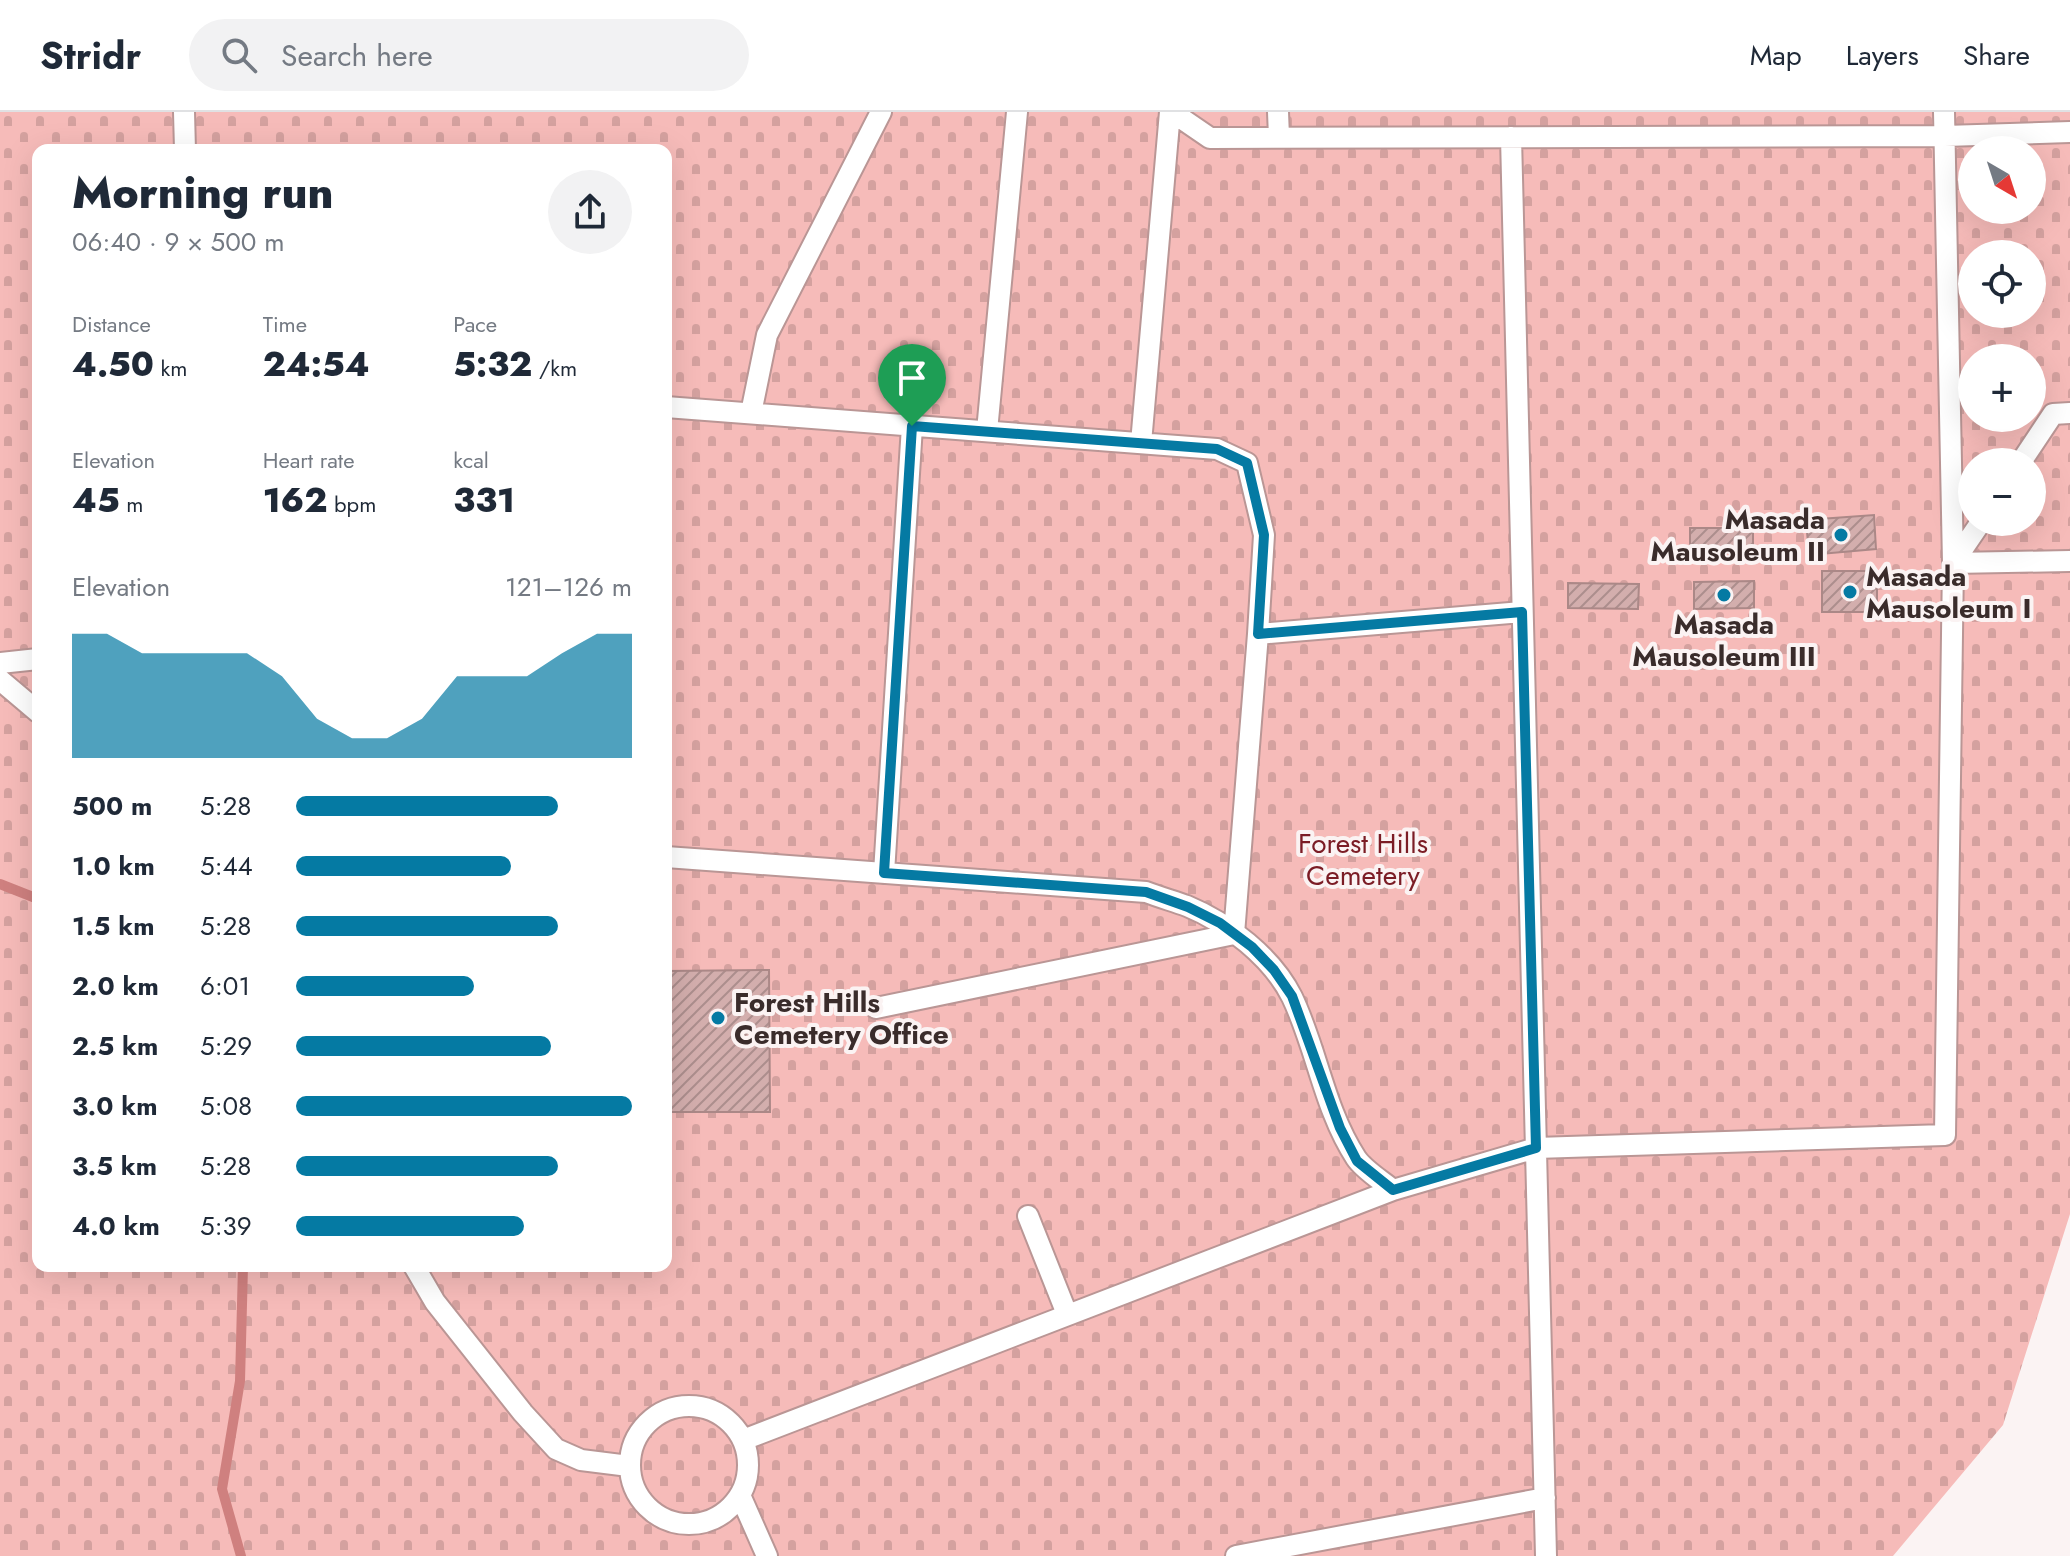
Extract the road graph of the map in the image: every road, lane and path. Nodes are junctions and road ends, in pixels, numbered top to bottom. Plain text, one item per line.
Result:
1 (184, 112) edge
2 (881, 112) edge
3 (1017, 112) edge
4 (1171, 112) edge
5 (1278, 112) edge
6 (1944, 112) edge
7 (2070, 132) edge
8 (1945, 136) junction
9 (1279, 137) junction
10 (1511, 137) junction
11 (185, 144) edge
12 (672, 407) edge
13 (751, 413) junction
14 (2070, 413) edge
15 (912, 426) junction
16 (987, 431) junction
17 (1141, 443) junction
18 (2030, 448) edge
19 (1971, 536) edge
20 (2070, 561) edge
21 (1953, 563) junction
22 (1522, 612) junction
23 (1258, 634) junction
24 (32, 660) edge
25 (0, 663) edge
26 (0, 680) edge
27 (32, 707) edge
28 (672, 857) edge
29 (884, 873) junction
30 (1234, 934) junction
31 (876, 1008) dead end
32 (1536, 1148) junction
33 (1393, 1190) junction
34 (1028, 1216) dead end
35 (418, 1272) edge
36 (1067, 1314) junction
37 (743, 1440) junction
38 (629, 1466) junction
39 (740, 1495) junction
40 (1545, 1498) junction
41 (767, 1556) edge
42 (1236, 1556) edge
43 (1546, 1556) edge

1 - 11 lane
2 - 13 lane
3 - 16 lane
4 - 9 lane
4 - 17 lane
5 - 9 lane
6 - 8 lane
7 - 8 lane
8 - 10 lane
8 - 21 lane
9 - 10 lane
10 - 22 lane
12 - 13 lane
13 - 15 lane
14 - 18 lane
15 - 16 lane
15 - 29 lane
16 - 17 lane
17 - 23 lane
19 - 21 lane
20 - 21 lane
21 - 32 lane
22 - 23 lane
22 - 32 lane
23 - 30 lane
24 - 25 lane
26 - 27 lane
28 - 29 lane
29 - 30 lane
30 - 31 lane
30 - 33 lane
32 - 33 lane
32 - 40 lane
33 - 36 lane
34 - 36 lane
35 - 38 lane
36 - 37 lane
37 - 38 lane
37 - 39 lane
38 - 39 lane
39 - 41 lane
40 - 42 lane
40 - 43 lane

